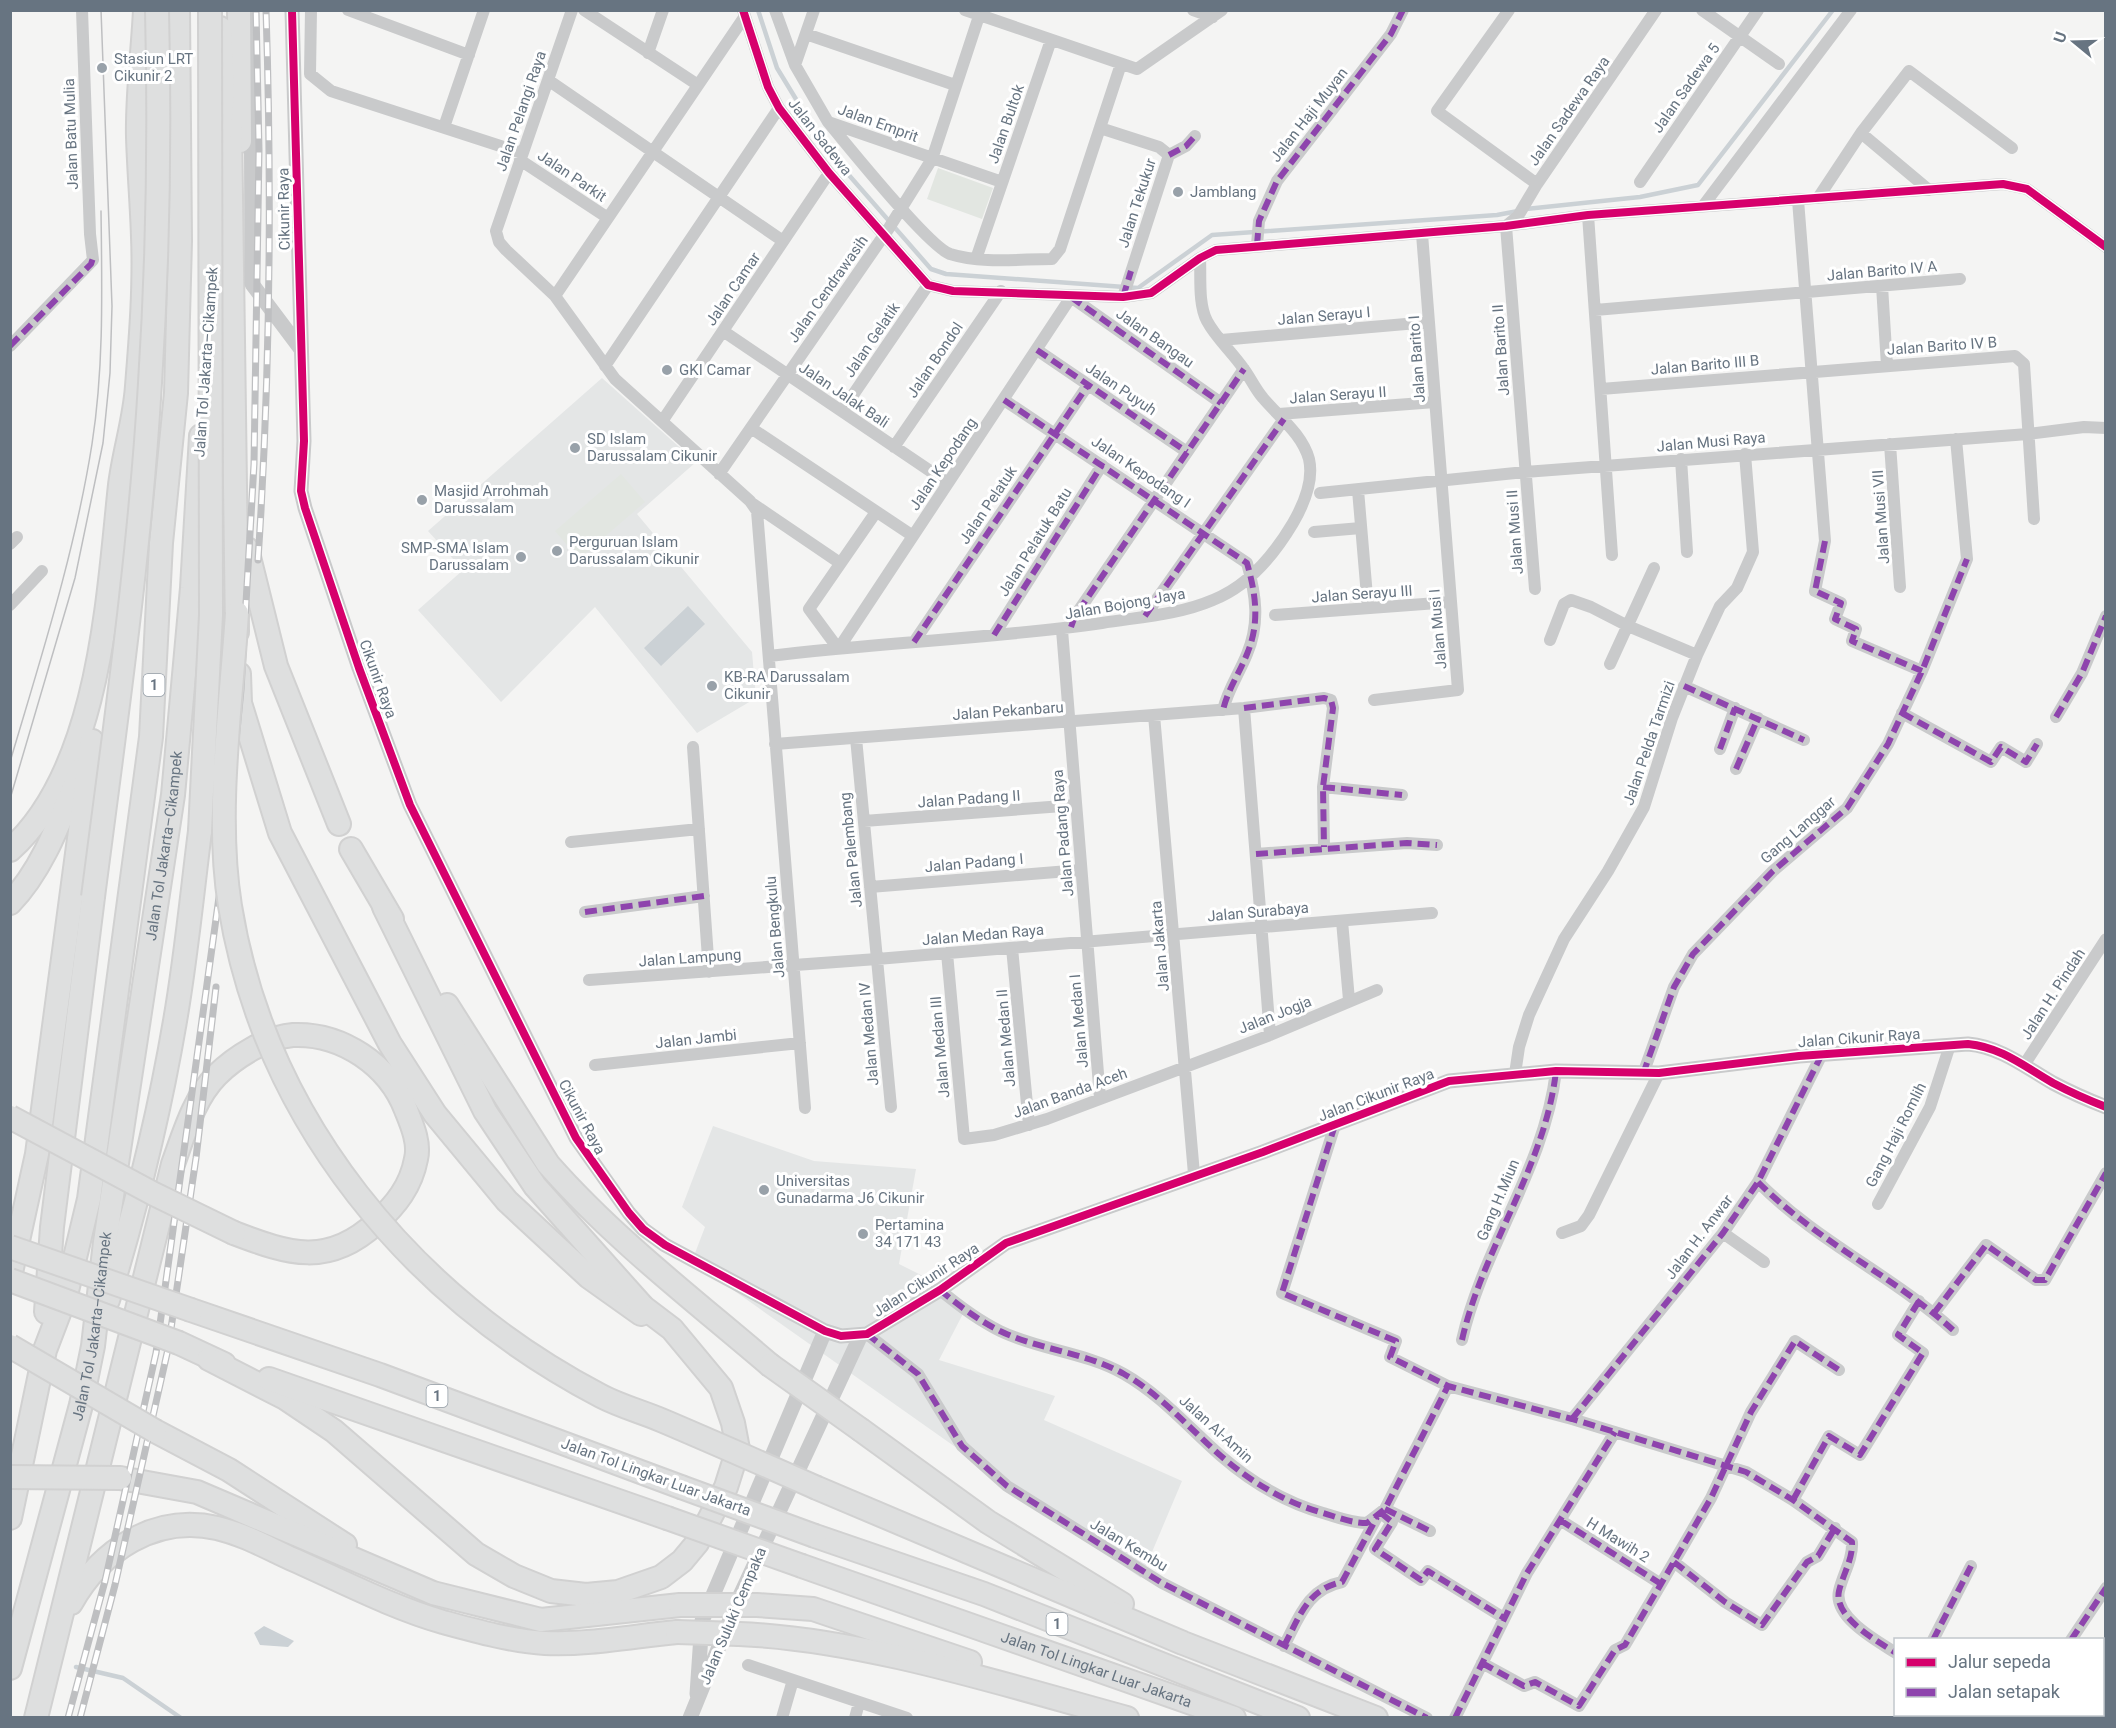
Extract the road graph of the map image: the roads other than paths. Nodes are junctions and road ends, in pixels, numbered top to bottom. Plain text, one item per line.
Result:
1 (82, 10) edge
2 (145, 10) edge
3 (157, 10) edge
4 (178, 10) edge
5 (210, 10) edge
6 (219, 10) edge
7 (226, 10) edge
8 (239, 10) edge
9 (251, 10) edge
10 (292, 10) edge
11 (311, 10) edge
12 (348, 10) edge
13 (484, 10) edge
14 (572, 10) edge
15 (584, 10) edge
16 (663, 10) edge
17 (776, 10) edge
18 (814, 10) edge
19 (965, 10) edge
20 (1193, 10) edge
21 (1403, 10) edge
22 (1509, 10) edge
23 (1656, 10) edge
24 (1702, 10) edge
25 (1758, 10) edge
26 (1851, 10) edge
27 (980, 13) edge
28 (744, 14) edge
29 (1218, 14) edge
30 (806, 34) junction
31 (1740, 37) junction
32 (1050, 40) junction
33 (648, 53) junction
34 (469, 55) junction
35 (1121, 64) junction
36 (1779, 64) dead end
37 (795, 65) junction
38 (548, 80) junction
39 (955, 85) junction
40 (698, 86) junction
41 (779, 108) junction
42 (828, 122) junction
43 (444, 127) junction
44 (1100, 128) junction
45 (1861, 133) junction
46 (1195, 135) dead end
47 (2013, 148) dead end
48 (653, 152) junction
49 (1169, 155) junction
50 (521, 156) junction
51 (932, 159) junction
52 (829, 173) junction
53 (1640, 182) dead end
54 (1002, 183) junction
55 (1536, 184) junction
56 (1929, 190) junction
57 (718, 197) junction
58 (1818, 198) junction
59 (1798, 200) junction
60 (1703, 206) junction
61 (900, 212) junction
62 (1588, 215) junction
63 (608, 218) junction
64 (1506, 226) junction
65 (887, 231) junction
66 (1422, 234) junction
67 (1257, 240) junction
68 (783, 241) junction
69 (2106, 247) edge
70 (1200, 258) junction
71 (976, 259) junction
72 (1960, 279) dead end
73 (928, 285) junction
74 (1882, 286) junction
75 (1125, 290) junction
76 (1001, 291) junction
77 (1806, 292) junction
78 (555, 296) junction
79 (1071, 297) junction
80 (1595, 310) junction
81 (1429, 322) junction
82 (723, 331) junction
83 (1221, 340) junction
84 (10, 346) edge
85 (300, 348) junction
86 (1037, 350) junction
87 (605, 366) junction
88 (1887, 366) junction
89 (1244, 369) junction
90 (1812, 372) junction
91 (788, 375) junction
92 (1088, 385) junction
93 (1601, 389) junction
94 (176, 393) junction
95 (1004, 400) junction
96 (1435, 402) junction
97 (1221, 403) junction
98 (842, 411) junction
99 (1282, 417) junction
100 (663, 420) junction
101 (751, 428) junction
102 (2106, 428) edge
103 (1055, 433) junction
104 (2028, 434) junction
105 (1956, 439) junction
106 (1890, 444) junction
107 (894, 447) junction
108 (1818, 448) junction
109 (1187, 452) junction
110 (1745, 454) junction
111 (1681, 459) junction
112 (1102, 465) junction
113 (1607, 466) junction
114 (1526, 472) junction
115 (719, 474) junction
116 (1442, 482) junction
117 (948, 483) junction
118 (1358, 490) junction
119 (1320, 493) dead end
120 (1155, 500) junction
121 (750, 501) junction
122 (876, 512) junction
123 (2034, 519) dead end
124 (1361, 528) junction
125 (1204, 532) junction
126 (1314, 532) dead end
127 (913, 536) junction
128 (1687, 552) dead end
129 (1612, 555) dead end
130 (840, 563) junction
131 (1654, 568) dead end
132 (42, 571) dead end
133 (1251, 578) junction
134 (1900, 587) dead end
135 (1535, 589) dead end
136 (1451, 602) junction
137 (10, 604) edge
138 (1368, 608) junction
139 (237, 613) junction
140 (1275, 615) dead end
141 (1145, 616) junction
142 (2106, 616) edge
143 (1628, 626) junction
144 (1067, 629) junction
145 (994, 635) junction
146 (1550, 640) dead end
147 (914, 642) junction
148 (838, 647) junction
149 (1697, 655) junction
150 (769, 656) junction
151 (1610, 664) dead end
152 (1922, 671) junction
153 (1684, 686) junction
154 (1374, 700) dead end
155 (1244, 708) junction
156 (1735, 708) junction
157 (1223, 710) junction
158 (1902, 713) junction
159 (1154, 715) junction
160 (2056, 717) dead end
161 (1758, 718) junction
162 (1069, 722) junction
163 (855, 738) junction
164 (1804, 740) dead end
165 (775, 744) junction
166 (2037, 744) dead end
167 (82, 746) junction
168 (693, 747) dead end
169 (1719, 749) dead end
170 (1736, 769) dead end
171 (1323, 787) junction
172 (1402, 795) dead end
173 (1076, 806) junction
174 (864, 821) junction
175 (339, 824) dead end
176 (10, 828) edge
177 (699, 829) junction
178 (571, 842) dead end
179 (1437, 845) dead end
180 (1324, 847) junction
181 (351, 849) dead end
182 (10, 850) edge
183 (1256, 854) junction
184 (1081, 870) junction
185 (870, 887) junction
186 (704, 896) junction
187 (10, 903) edge
188 (384, 907) junction
189 (585, 912) dead end
190 (1432, 913) dead end
191 (1342, 921) junction
192 (1262, 927) junction
193 (1175, 934) junction
194 (2106, 939) edge
195 (1087, 942) junction
196 (1012, 948) junction
197 (947, 953) junction
198 (877, 959) junction
199 (793, 966) junction
200 (709, 972) junction
201 (589, 980) dead end
202 (1377, 990) dead end
203 (1349, 1000) junction
204 (1270, 1035) junction
205 (800, 1044) junction
206 (1950, 1045) junction
207 (1822, 1054) junction
208 (595, 1065) dead end
209 (2024, 1065) junction
210 (1185, 1066) junction
211 (1556, 1071) junction
212 (1659, 1073) junction
213 (1515, 1074) junction
214 (1643, 1074) junction
215 (1100, 1098) junction
216 (891, 1107) dead end
217 (2106, 1107) edge
218 (805, 1108) dead end
219 (10, 1117) edge
220 (1029, 1125) junction
221 (1335, 1125) junction
222 (964, 1138) joint
223 (2106, 1173) edge
224 (1194, 1174) junction
225 (1758, 1182) junction
226 (1878, 1204) dead end
227 (1562, 1233) dead end
228 (1723, 1233) junction
229 (10, 1246) edge
230 (1764, 1262) dead end
231 (10, 1279) edge
232 (940, 1290) junction
233 (1919, 1301) junction
234 (643, 1307) junction
235 (1934, 1313) junction
236 (1953, 1330) dead end
237 (825, 1331) junction
238 (863, 1335) junction
239 (1462, 1340) dead end
240 (10, 1346) edge
241 (93, 1346) junction
242 (45, 1350) junction
243 (209, 1359) junction
244 (1839, 1370) dead end
245 (1448, 1386) junction
246 (1572, 1419) junction
247 (1615, 1432) junction
248 (1725, 1465) junction
249 (10, 1477) edge
250 (1793, 1500) junction
251 (1381, 1513) junction
252 (10, 1518) edge
253 (1560, 1520) junction
254 (1835, 1528) junction
255 (1430, 1531) dead end
256 (1674, 1562) junction
257 (1971, 1566) dead end
258 (402, 1582) junction
259 (1661, 1584) junction
260 (2106, 1588) edge
261 (712, 1593) junction
262 (747, 1602) junction
263 (1504, 1618) junction
264 (61, 1619) junction
265 (1934, 1638) edge
266 (2072, 1638) edge
267 (1183, 1643) junction
268 (1284, 1646) junction
269 (1894, 1652) edge
270 (1482, 1663) junction
271 (748, 1665) dead end
272 (10, 1668) edge
273 (793, 1680) junction
274 (697, 1700) junction
275 (859, 1703) junction
276 (1080, 1705) junction
277 (36, 1718) edge
278 (690, 1718) edge
279 (782, 1718) edge
280 (855, 1718) edge
281 (907, 1718) edge
282 (1127, 1718) edge
283 (1233, 1718) edge
284 (1298, 1718) edge
285 (1376, 1718) edge
286 (1427, 1718) edge
287 (1455, 1718) edge

1 - 84 street, Jalan Batu Mulia
2 - 167 highway
3 - 242 highway, bridge
4 - 94 highway, Jalan Tol Jakarta–Cikampek / 1
5 - 241 highway, bridge
6 - 241 highway, Jalan Tol Jakarta–Cikampek / 1
7 - 139 highway
8 - 175 highway
9 - 85 street
10 - 85 street, Cikunir Raya
11 - 43 street, Jalan Parkit
12 - 34 street
13 - 34 street
14 - 38 street, Jalan Pelangi Raya
15 - 33 street
16 - 33 street
17 - 37 street, Jalan Emprit
18 - 30 street
19 - 27 street
20 - 29 street
21 - 67 street, Jalan Haji Muyan
22 - 55 street
23 - 55 street, Jalan Sadewa Raya
24 - 31 street
25 - 31 street, Jalan Sadewa 5
26 - 60 street
27 - 32 street
27 - 39 street, Jalan Cendrawasih
28 - 40 street
28 - 41 street, Jalan Sadewa
29 - 35 street
30 - 37 street
30 - 39 street
31 - 36 street
31 - 53 street, Jalan Sadewa 5
32 - 35 street
32 - 54 street, Jalan Bultok
33 - 40 street
34 - 43 street
35 - 44 street
37 - 42 street, Jalan Emprit
38 - 48 street
38 - 50 street, Jalan Pelangi Raya
39 - 51 street, Jalan Cendrawasih
40 - 48 street
41 - 52 street, Jalan Sadewa
41 - 57 street
42 - 51 street, Jalan Emprit
42 - 61 street
43 - 50 street, Jalan Parkit
44 - 49 street, Jalan Tekukur
44 - 71 street
45 - 47 street
45 - 56 street
45 - 58 street
46 - 49 street
48 - 57 street
48 - 63 street
49 - 75 street, Jalan Tekukur
50 - 63 street, Jalan Parkit
50 - 78 street, Jalan Pelangi Raya
51 - 54 street, Jalan Bultok
51 - 61 street, Jalan Cendrawasih
52 - 65 street, Jalan Sadewa
52 - 68 street, Jalan Camar
54 - 71 street
55 - 64 street, Jalan Sadewa Raya
56 - 58 street
56 - 69 street
57 - 68 street
57 - 87 street
58 - 59 street
59 - 60 street
59 - 77 street
60 - 62 street
61 - 65 street, Jalan Cendrawasih
61 - 71 street
62 - 64 street
62 - 80 street
63 - 78 street
64 - 66 street
64 - 114 street, Jalan Barito II
65 - 73 street, Jalan Sadewa
65 - 91 street, Jalan Cendrawasih
66 - 67 street
66 - 81 street, Jalan Barito I
67 - 70 street
68 - 82 street, Jalan Camar
70 - 75 street
70 - 83 street, Jalan Bojong Jaya
72 - 74 street, Jalan Barito IV A
73 - 76 street
73 - 98 street, Jalan Gelatik
74 - 77 street, Jalan Barito IV A
74 - 88 street
75 - 79 street
76 - 79 street
76 - 107 street, Jalan Bondol
77 - 80 street, Jalan Barito IV A
77 - 90 street
78 - 87 street
79 - 86 street, Jalan Kepodang
79 - 97 street, Jalan Bangau
80 - 93 street
81 - 83 street, Jalan Serayu I
81 - 96 street, Jalan Barito I
82 - 91 street, Jalan Jalak Bali
82 - 100 street, Jalan Camar
83 - 89 street, Jalan Bojong Jaya
85 - 237 street, Cikunir Raya
86 - 92 street, Jalan Puyuh
86 - 95 street, Jalan Kepodang
87 - 100 street
88 - 90 street, Jalan Barito IV B
88 - 104 street, Jalan Barito IV B
89 - 97 street
89 - 99 street, Jalan Bojong Jaya
90 - 93 street, Jalan Barito III B
90 - 108 street
91 - 98 street, Jalan Jalak Bali
91 - 101 street, Jalan Cendrawasih
92 - 103 street, Jalan Pelatuk
92 - 109 street, Jalan Puyuh
93 - 113 street
94 - 167 highway
94 - 242 highway, Jalan Tol Jakarta–Cikampek / 1
95 - 103 street, Jalan Kepodang I
95 - 117 street, Jalan Kepodang
96 - 99 street, Jalan Serayu II
96 - 116 street, Jalan Barito I
97 - 109 street
98 - 107 street, Jalan Jalak Bali
99 - 125 street
99 - 133 street, Jalan Bojong Jaya
100 - 115 street
101 - 115 street, Jalan Cendrawasih
101 - 122 street
102 - 104 street, Jalan Musi Raya
103 - 112 street, Jalan Kepodang I
103 - 147 street, Jalan Pelatuk
104 - 105 street, Jalan Musi Raya
104 - 123 street, Jalan Barito IV B
105 - 106 street, Jalan Musi Raya
105 - 152 street, Gang Langgar
106 - 108 street, Jalan Musi Raya
106 - 134 street, Jalan Musi VII
107 - 117 street, Jalan Jalak Bali
108 - 110 street, Jalan Musi Raya
108 - 152 street
109 - 120 street
110 - 111 street, Jalan Musi Raya
110 - 149 street, Jalan Pelda Tarmizi
111 - 113 street, Jalan Musi Raya
111 - 128 street
112 - 120 street, Jalan Kepodang I
112 - 145 street, Jalan Pelatuk Batu
113 - 114 street, Jalan Musi Raya
113 - 129 street
114 - 116 street, Jalan Musi Raya
114 - 135 street, Jalan Musi II
115 - 121 street
116 - 118 street, Jalan Musi Raya
116 - 136 street, Jalan Musi I
117 - 127 street, Jalan Kepodang
118 - 119 street, Jalan Musi Raya
118 - 124 street
120 - 125 street, Jalan Kepodang I
120 - 144 street
121 - 130 street
121 - 150 street, Jalan Bengkulu
122 - 127 street
122 - 130 street
124 - 126 street
124 - 138 street
125 - 133 street, Jalan Kepodang I
125 - 141 street
127 - 148 street, Jalan Kepodang
130 - 148 street
131 - 143 street
132 - 137 street
133 - 141 street, Jalan Bojong Jaya
133 - 157 street
136 - 138 street, Jalan Serayu III
136 - 154 street, Jalan Musi I
138 - 140 street, Jalan Serayu III
139 - 234 highway, bridge
139 - 267 highway, bridge
141 - 144 street, Jalan Bojong Jaya
142 - 160 street
143 - 146 street
143 - 149 street
143 - 151 street
144 - 145 street, Jalan Bojong Jaya
144 - 162 street, Jalan Padang Raya
145 - 147 street, Jalan Bojong Jaya
147 - 148 street, Jalan Bojong Jaya
148 - 150 street, Jalan Bojong Jaya
149 - 153 street, Jalan Pelda Tarmizi
150 - 165 street, Jalan Bengkulu
152 - 158 street, Gang Langgar
153 - 156 street
153 - 213 street, Jalan Pelda Tarmizi
155 - 157 street, Jalan Pekanbaru
155 - 171 street, Jalan Pekanbaru
155 - 183 street
156 - 161 street
156 - 169 street
157 - 159 street, Jalan Pekanbaru
158 - 166 street
158 - 214 street, Gang Langgar
159 - 162 street, Jalan Pekanbaru
159 - 193 street, Jalan Jakarta
161 - 164 street
161 - 170 street
162 - 163 street, Jalan Pekanbaru
162 - 173 street, Jalan Padang Raya
163 - 165 street, Jalan Pekanbaru
163 - 174 street, Jalan Palembang
165 - 199 street, Jalan Bengkulu
167 - 176 highway
167 - 182 highway
167 - 187 highway
167 - 231 highway
168 - 177 street
171 - 172 street
171 - 180 street
173 - 174 street, Jalan Padang II
173 - 184 street, Jalan Padang Raya
174 - 185 street, Jalan Palembang
177 - 178 street
177 - 186 street
179 - 180 street
180 - 183 street
181 - 188 highway
183 - 192 street
184 - 185 street, Jalan Padang I
184 - 195 street, Jalan Padang Raya
185 - 198 street, Jalan Palembang
186 - 189 street
186 - 200 street
188 - 234 highway
188 - 267 highway, bridge
190 - 191 street, Jalan Surabaya
191 - 192 street, Jalan Surabaya
191 - 203 street
192 - 193 street, Jalan Surabaya
192 - 204 street
193 - 195 street, Jalan Medan Raya
193 - 210 street, Jalan Jakarta
194 - 209 street, Jalan H. Pindah
195 - 196 street, Jalan Medan Raya
195 - 215 street, Jalan Medan I
196 - 197 street, Jalan Medan Raya
196 - 220 street, Jalan Medan II
197 - 198 street, Jalan Medan Raya
197 - 222 street, Jalan Medan III
198 - 199 street, Jalan Medan Raya
198 - 216 street, Jalan Medan IV
199 - 200 street, Jalan Lampung
199 - 205 street, Jalan Bengkulu
200 - 201 street, Jalan Lampung
202 - 203 street, Jalan Jogja
203 - 204 street, Jalan Jogja
204 - 210 street, Jalan Jogja
205 - 208 street, Jalan Jambi
205 - 218 street, Jalan Bengkulu
206 - 207 street, Jalan Cikunir Raya
206 - 209 street, Jalan Cikunir Raya
206 - 226 street, Gang Haji Romlih
207 - 212 street, Jalan Cikunir Raya
207 - 225 street, Jalan H. Anwar
209 - 217 street, Jalan Cikunir Raya
210 - 215 street, Jalan Banda Aceh
210 - 224 street, Jalan Jakarta
211 - 213 street, Jalan Cikunir Raya
211 - 214 street, Jalan Cikunir Raya
211 - 239 street, Gang H.Miun
212 - 214 street, Jalan Cikunir Raya
212 - 227 street
213 - 221 street, Jalan Cikunir Raya
215 - 220 street, Jalan Banda Aceh
219 - 264 highway, bridge
220 - 222 street, Jalan Banda Aceh
221 - 224 street, Jalan Cikunir Raya
221 - 245 street
223 - 235 street
224 - 232 street, Jalan Cikunir Raya
225 - 228 street, Jalan H. Anwar
225 - 233 street
228 - 230 street
228 - 246 street, Jalan H. Anwar
229 - 284 highway, Jalan Tol Lingkar Luar Jakarta / 1, bridge
231 - 243 highway, Jalan Tol Lingkar Luar Jakarta / 1, bridge
232 - 238 street, Jalan Cikunir Raya
232 - 251 street, Jalan Al-Amin
233 - 235 street
233 - 250 street
234 - 243 highway
235 - 236 street
237 - 238 street
237 - 261 street, Jalan Suluki Cempaka
238 - 262 street, Jalan Suluki Cempaka
238 - 268 street, Jalan Kembu
240 - 258 highway, bridge
241 - 272 highway, Jalan Tol Jakarta–Cikampek / 1
242 - 252 highway, Jalan Tol Jakarta–Cikampek / 1
243 - 283 highway, Jalan Tol Lingkar Luar Jakarta / 1, bridge
244 - 248 street
245 - 246 street
245 - 251 street
246 - 247 street
247 - 248 street
247 - 253 street
248 - 250 street
248 - 256 street
249 - 258 highway, bridge
250 - 254 street
251 - 255 street
251 - 263 street
251 - 268 street
253 - 259 street, H Mawih 2
253 - 263 street
254 - 256 street
254 - 269 street
256 - 259 street
257 - 265 street
258 - 262 highway, bridge
259 - 270 street
260 - 266 street
261 - 262 street
261 - 274 street, Jalan Suluki Cempaka
262 - 274 street, Jalan Suluki Cempaka
262 - 276 highway
263 - 270 street
264 - 276 highway, bridge
264 - 277 highway
267 - 285 highway
268 - 286 street, Jalan Kembu
270 - 287 street
271 - 273 street
273 - 275 street
273 - 279 street
274 - 278 street
275 - 280 street
275 - 281 street
276 - 282 highway

